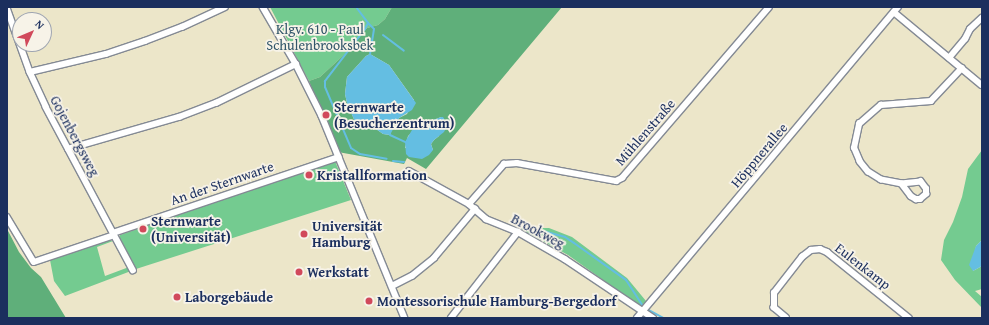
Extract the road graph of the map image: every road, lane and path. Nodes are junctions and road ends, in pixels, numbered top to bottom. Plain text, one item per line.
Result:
1 (225, 7) edge
2 (263, 7) edge
3 (768, 7) edge
4 (898, 7) edge
5 (7, 8) edge
6 (894, 12) junction
7 (982, 18) edge
8 (949, 58) junction
9 (296, 64) junction
10 (962, 68) junction
11 (30, 72) junction
12 (982, 85) edge
13 (68, 149) junction
14 (339, 157) junction
15 (409, 171) dead end
16 (902, 184) dead end
17 (469, 204) junction
18 (474, 209) junction
19 (7, 218) edge
20 (518, 232) junction
21 (113, 234) junction
22 (133, 270) dead end
23 (392, 286) junction
24 (643, 311) junction
25 (405, 318) edge
26 (451, 318) edge
27 (637, 318) edge
28 (653, 318) edge
29 (786, 318) edge
30 (909, 318) edge

1 - 11 street
2 - 9 street
3 - 17 street, Mühlenstraße
4 - 6 street, Höppnerallee
5 - 11 street, Gojenbergsweg
6 - 8 street
6 - 24 street, Höppnerallee
7 - 8 street
8 - 10 street
9 - 13 street
9 - 14 street
10 - 12 street
10 - 16 street
11 - 13 street, Gojenbergsweg
13 - 21 street, Gojenbergsweg
14 - 21 street, An der Sternwarte
14 - 23 street
15 - 17 street, Brookweg
17 - 18 street, Brookweg
18 - 20 street, Brookweg
18 - 23 street
19 - 21 street, An der Sternwarte
20 - 24 street, Brookweg
20 - 26 street
21 - 22 street, Gojenbergsweg
23 - 25 street
24 - 27 street, Höppnerallee
24 - 28 street, Brookweg
29 - 30 street, Eulenkamp

